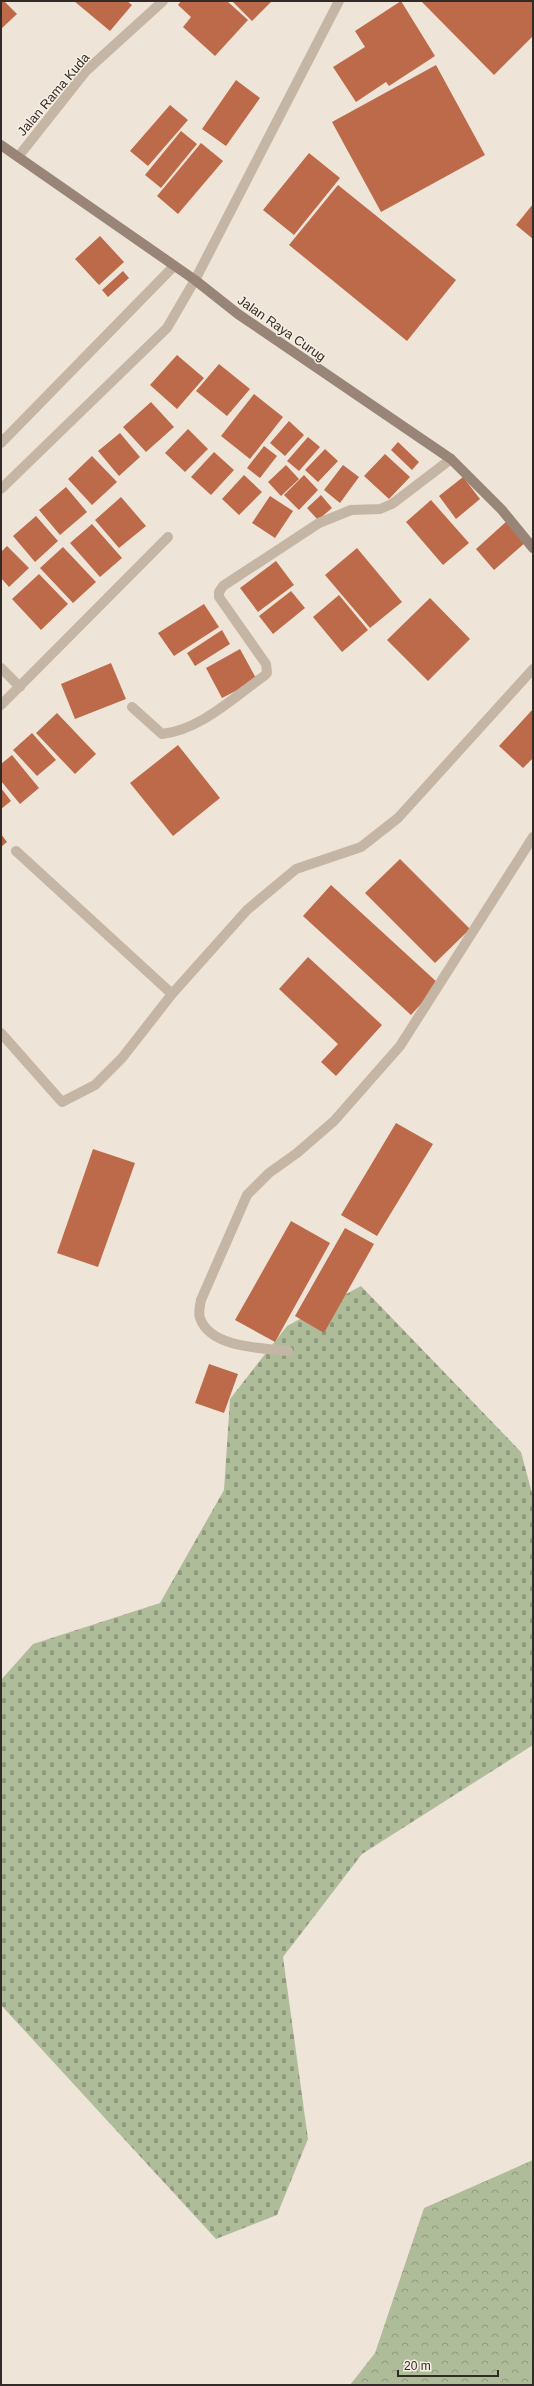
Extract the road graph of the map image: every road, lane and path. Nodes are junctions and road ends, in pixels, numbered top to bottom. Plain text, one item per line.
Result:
1 (163, 1) edge
2 (339, 1) edge
3 (1, 145) edge
4 (18, 157) junction
5 (174, 266) junction
6 (195, 280) junction
7 (1, 443) edge
8 (451, 460) junction
9 (1, 489) edge
10 (168, 538) dead end
11 (533, 548) edge
12 (1, 668) edge
13 (533, 669) edge
14 (20, 687) junction
15 (1, 705) edge
16 (132, 707) dead end
17 (533, 837) edge
18 (16, 851) dead end
19 (172, 994) junction
20 (1, 1033) edge
21 (288, 1351) dead end

1 - 4 street, Jalan Rama Kuda
2 - 6 street
3 - 4 main road, Jalan Raya Curug
4 - 5 main road, Jalan Raya Curug
5 - 6 main road, Jalan Raya Curug
5 - 7 street
6 - 8 main road, Jalan Raya Curug
6 - 9 street
8 - 11 main road, Jalan Raya Curug
8 - 16 street
10 - 14 street
12 - 14 street
13 - 19 street
14 - 15 street
17 - 21 street
18 - 19 street
19 - 20 street

